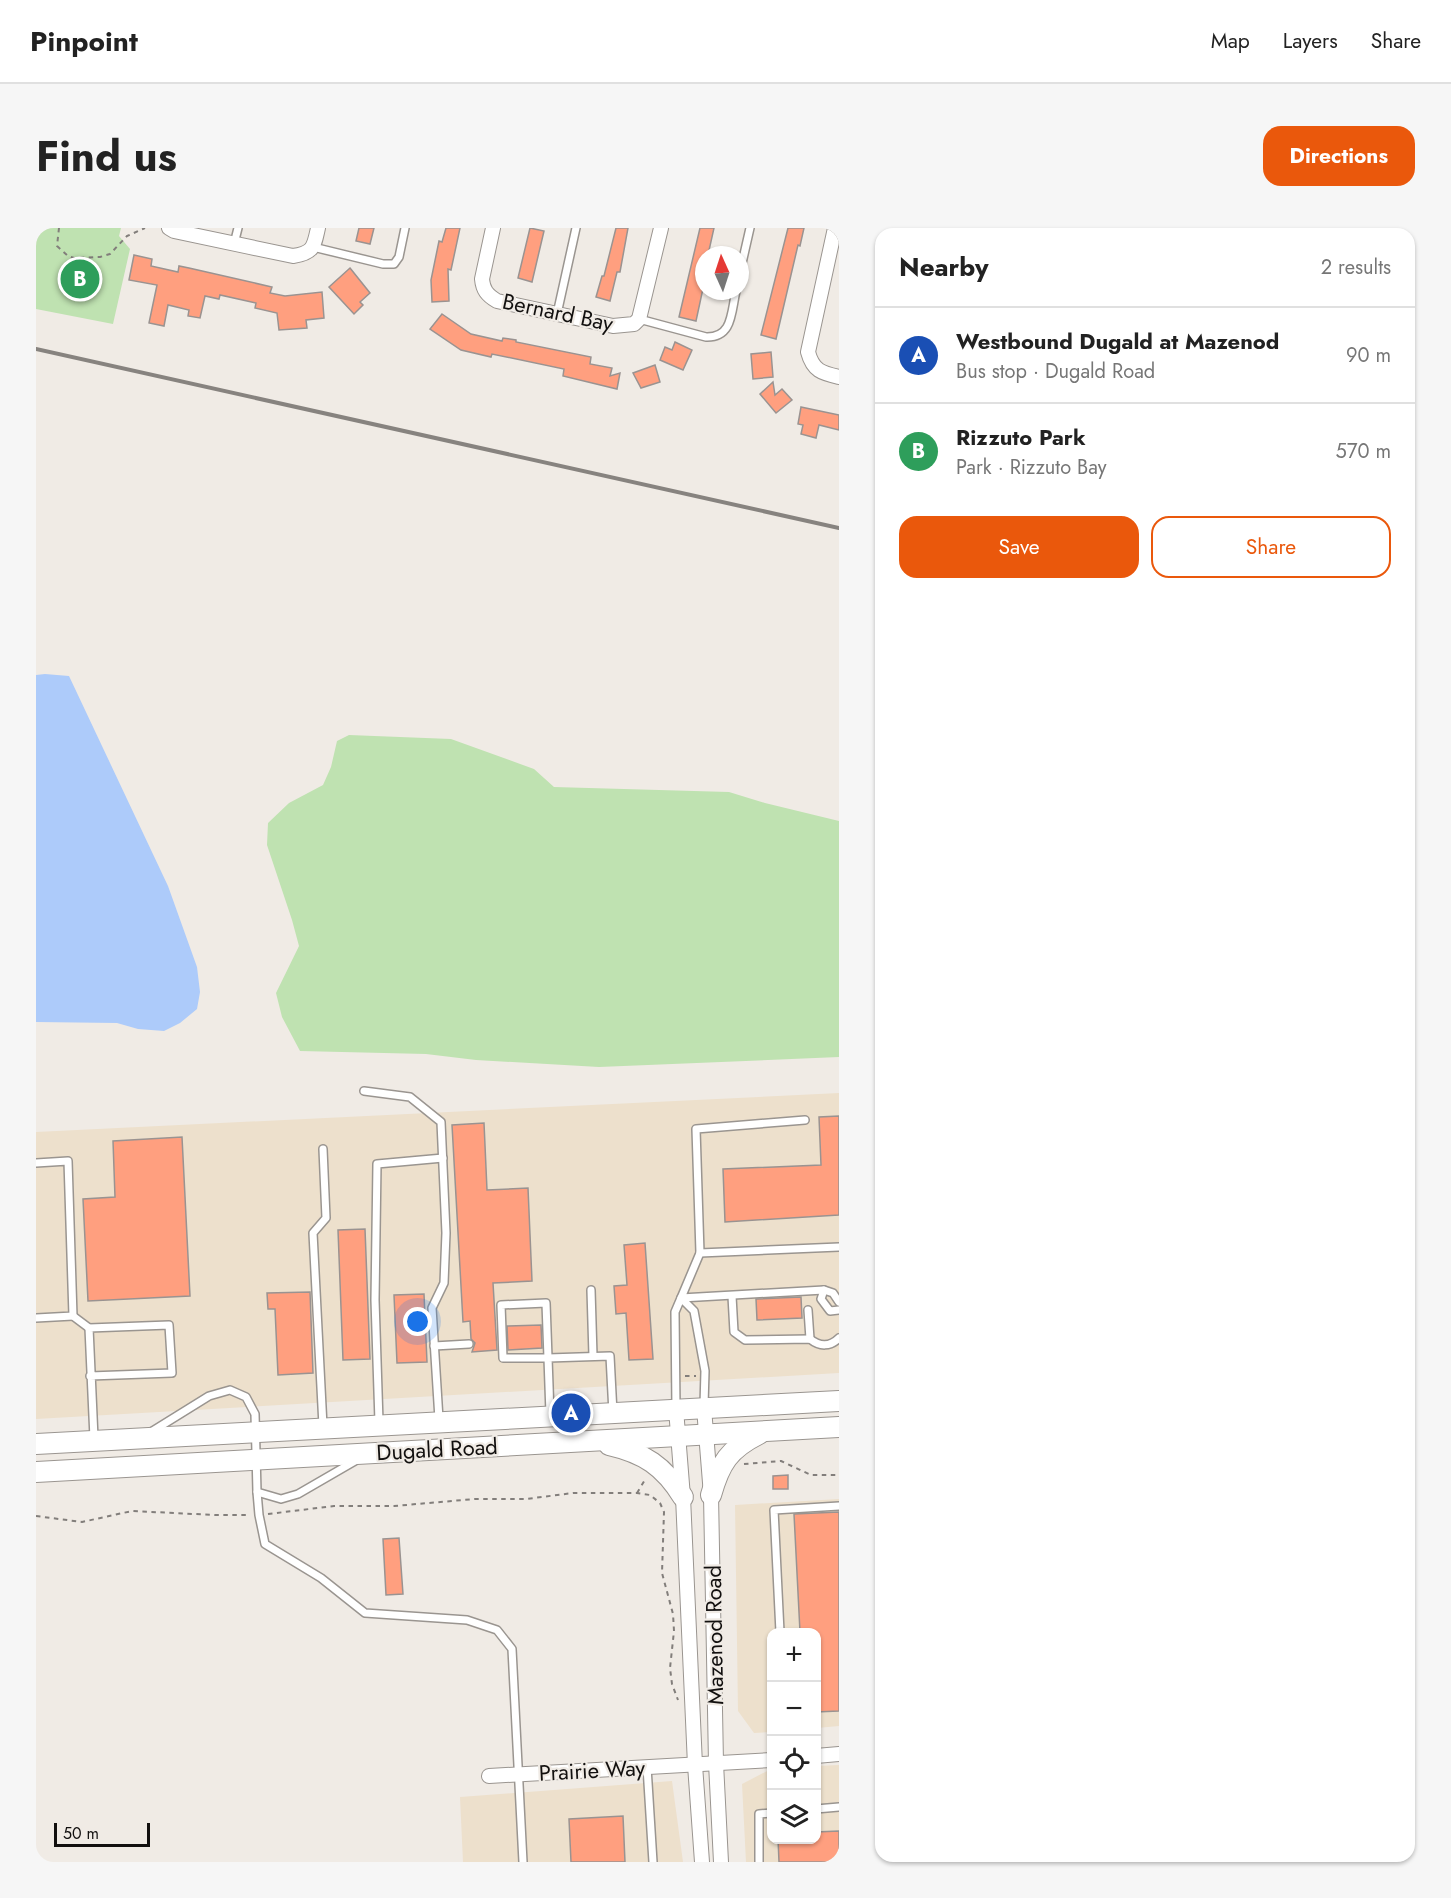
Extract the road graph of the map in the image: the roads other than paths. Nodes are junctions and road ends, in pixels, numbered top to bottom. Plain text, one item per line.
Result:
1 (169, 228) edge
2 (238, 228) edge
3 (318, 228) edge
4 (405, 228) edge
5 (493, 228) edge
6 (576, 228) edge
7 (661, 228) edge
8 (750, 228) edge
9 (835, 228) edge
10 (234, 244) junction
11 (746, 246) edge
12 (313, 247) junction
13 (734, 300) edge
14 (557, 314) junction
15 (639, 319) junction
16 (839, 376) edge
17 (364, 1091) dead end
18 (805, 1120) dead end
19 (323, 1149) dead end
20 (442, 1158) junction
21 (36, 1163) edge
22 (839, 1247) edge
23 (700, 1253) junction
24 (591, 1290) dead end
25 (824, 1290) junction
26 (732, 1296) junction
27 (681, 1298) junction
28 (839, 1302) edge
29 (808, 1310) dead end
30 (839, 1310) edge
31 (73, 1316) junction
32 (36, 1318) edge
33 (90, 1328) junction
34 (839, 1338) edge
35 (810, 1339) junction
36 (469, 1344) dead end
37 (434, 1346) junction
38 (593, 1356) junction
39 (548, 1358) junction
40 (90, 1376) junction
41 (839, 1401) edge
42 (704, 1408) junction
43 (676, 1409) junction
44 (613, 1413) junction
45 (550, 1416) junction
46 (439, 1422) junction
47 (379, 1425) junction
48 (839, 1427) edge
49 (323, 1429) junction
50 (764, 1431) junction
51 (255, 1432) junction
52 (707, 1435) junction
53 (679, 1437) junction
54 (139, 1438) junction
55 (94, 1441) junction
56 (588, 1441) junction
57 (36, 1444) edge
58 (367, 1454) junction
59 (256, 1460) junction
60 (36, 1472) edge
61 (257, 1492) junction
62 (711, 1495) junction
63 (683, 1497) junction
64 (839, 1506) edge
65 (780, 1628) edge
66 (839, 1754) edge
67 (821, 1756) edge
68 (767, 1760) edge
69 (716, 1764) junction
70 (695, 1765) junction
71 (647, 1767) junction
72 (519, 1774) junction
73 (489, 1776) dead end
74 (839, 1807) edge
75 (821, 1809) edge
76 (767, 1813) edge
77 (523, 1862) edge
78 (653, 1862) edge
79 (702, 1862) edge
80 (722, 1862) edge
81 (759, 1862) edge

1 - 10 street
2 - 10 lane
3 - 12 street
4 - 12 lane
5 - 14 street, Bernard Bay
6 - 14 lane
7 - 15 street, Bernard Bay
8 - 11 lane
9 - 16 street
10 - 12 street
13 - 15 lane
14 - 15 street, Bernard Bay
17 - 20 lane
18 - 23 lane
19 - 49 lane
20 - 37 lane
20 - 47 lane
21 - 31 lane
22 - 23 lane
23 - 27 lane
24 - 38 lane
25 - 26 lane
25 - 28 lane
25 - 30 lane
26 - 27 lane
26 - 35 lane
27 - 42 lane
27 - 43 lane
29 - 35 lane
31 - 32 lane
31 - 33 lane
33 - 40 lane
33 - 40 lane
34 - 35 lane
36 - 37 lane
37 - 46 lane
38 - 39 lane
38 - 44 lane
39 - 39 lane
39 - 45 lane
40 - 55 lane
41 - 42 main road, Dugald Road
42 - 43 main road, Dugald Road
42 - 52 street, Mazenod Road
43 - 44 main road, Dugald Road
43 - 53 street, Mazenod Road
44 - 45 main road, Dugald Road
45 - 46 main road, Dugald Road
46 - 47 main road, Dugald Road
47 - 49 main road, Dugald Road
48 - 50 main road, Dugald Road
49 - 51 main road, Dugald Road
50 - 52 main road, Dugald Road
50 - 62 main road
51 - 54 main road, Dugald Road
51 - 54 lane
51 - 59 lane
52 - 53 main road, Dugald Road
52 - 62 street, Mazenod Road
53 - 56 main road, Dugald Road
53 - 63 street, Mazenod Road
54 - 55 main road, Dugald Road
55 - 57 main road, Dugald Road
56 - 58 main road, Dugald Road
56 - 63 main road
58 - 59 main road, Dugald Road
58 - 61 lane
59 - 60 main road, Dugald Road
59 - 61 lane
61 - 72 lane
62 - 69 street, Mazenod Road
63 - 70 street, Mazenod Road
64 - 65 lane
66 - 67 street
68 - 69 street, Prairie Way
69 - 70 street, Prairie Way
69 - 80 street, Mazenod Road
70 - 71 street, Prairie Way
70 - 79 street, Mazenod Road
71 - 72 street, Prairie Way
71 - 78 lane
72 - 73 street, Prairie Way
72 - 77 lane
74 - 75 lane
76 - 81 lane

